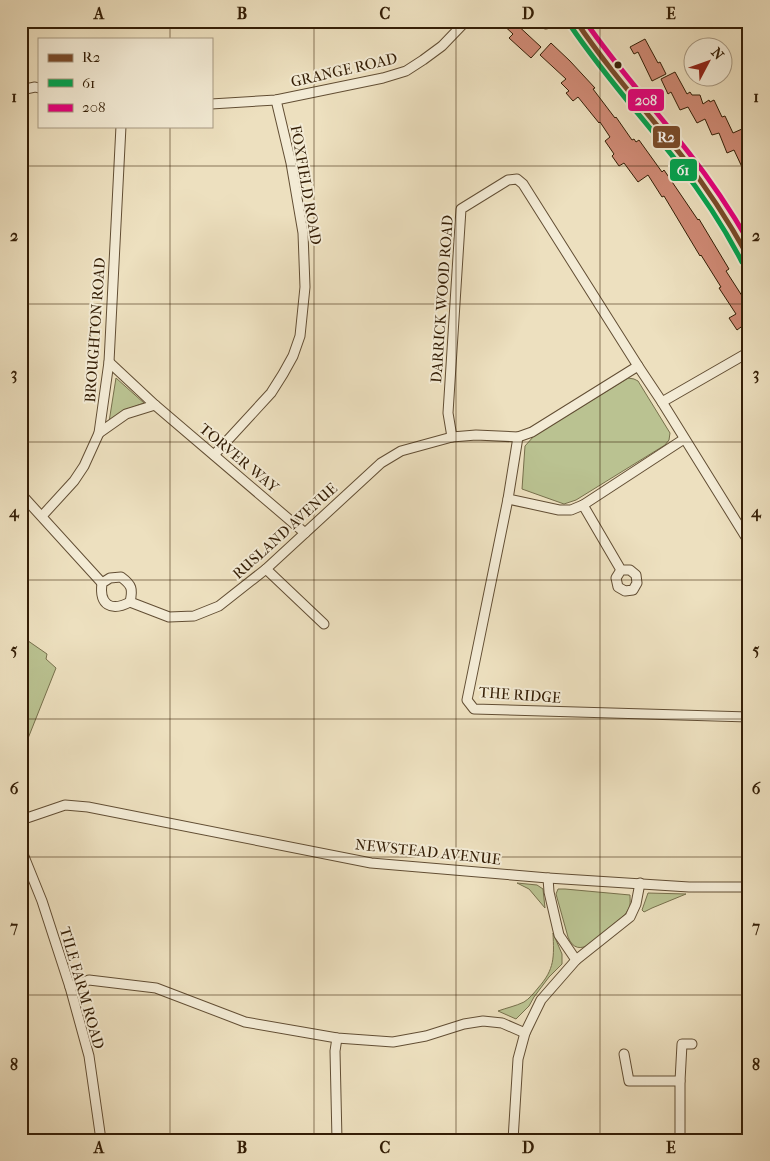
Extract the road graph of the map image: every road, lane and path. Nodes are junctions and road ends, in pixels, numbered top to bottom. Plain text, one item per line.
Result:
1 (466, 21) edge
2 (576, 21) edge
3 (38, 88) edge
4 (21, 90) edge
5 (276, 100) junction
6 (212, 104) edge
7 (121, 128) edge
8 (749, 258) edge
9 (749, 352) edge
10 (108, 362) junction
11 (638, 366) junction
12 (662, 402) junction
13 (155, 405) junction
14 (99, 433) junction
15 (452, 437) junction
16 (518, 437) junction
17 (684, 439) junction
18 (214, 455) junction
19 (21, 494) edge
20 (508, 500) junction
21 (583, 505) junction
22 (42, 516) junction
23 (305, 533) junction
24 (749, 542) edge
25 (266, 569) junction
26 (621, 570) dead end
27 (102, 583) junction
28 (130, 602) junction
29 (324, 624) dead end
30 (749, 717) edge
31 (21, 820) edge
32 (21, 849) edge
33 (548, 878) junction
34 (640, 884) junction
35 (749, 886) edge
36 (576, 960) junction
37 (70, 986) junction
38 (525, 1033) junction
39 (337, 1038) junction
40 (692, 1044) dead end
41 (624, 1054) dead end
42 (680, 1081) junction
43 (101, 1140) edge
44 (337, 1140) edge
45 (513, 1140) edge
46 (680, 1140) edge

1 - 5 street, GRANGE ROAD
2 - 8 main road
3 - 4 street
5 - 6 street, GRANGE ROAD
5 - 18 street, FOXFIELD ROAD
7 - 10 street, BROUGHTON ROAD
9 - 12 street
10 - 13 street, TORVER WAY
10 - 14 street, BROUGHTON ROAD
11 - 12 street
11 - 15 street, DARRICK WOOD ROAD
11 - 16 street
12 - 17 street
13 - 14 street
13 - 18 street, TORVER WAY
14 - 22 street, BROUGHTON ROAD
15 - 16 street, RUSLAND AVENUE
15 - 23 street, RUSLAND AVENUE
16 - 20 street
17 - 21 street
17 - 24 street
18 - 23 street, TORVER WAY
19 - 22 street, RUSLAND AVENUE
20 - 21 street
20 - 30 street, THE RIDGE
21 - 26 street
22 - 27 street, RUSLAND AVENUE
23 - 25 street, RUSLAND AVENUE
25 - 28 street, RUSLAND AVENUE
25 - 29 street
27 - 28 street, RUSLAND AVENUE
27 - 28 street
31 - 33 street, NEWSTEAD AVENUE
32 - 37 street, TILE FARM ROAD
33 - 34 street, NEWSTEAD AVENUE
33 - 36 street
34 - 35 street, NEWSTEAD AVENUE
34 - 36 street
36 - 38 street
37 - 39 street
37 - 43 street, TILE FARM ROAD
38 - 39 street
38 - 45 street
39 - 44 street
40 - 42 street
41 - 42 street
42 - 46 street

